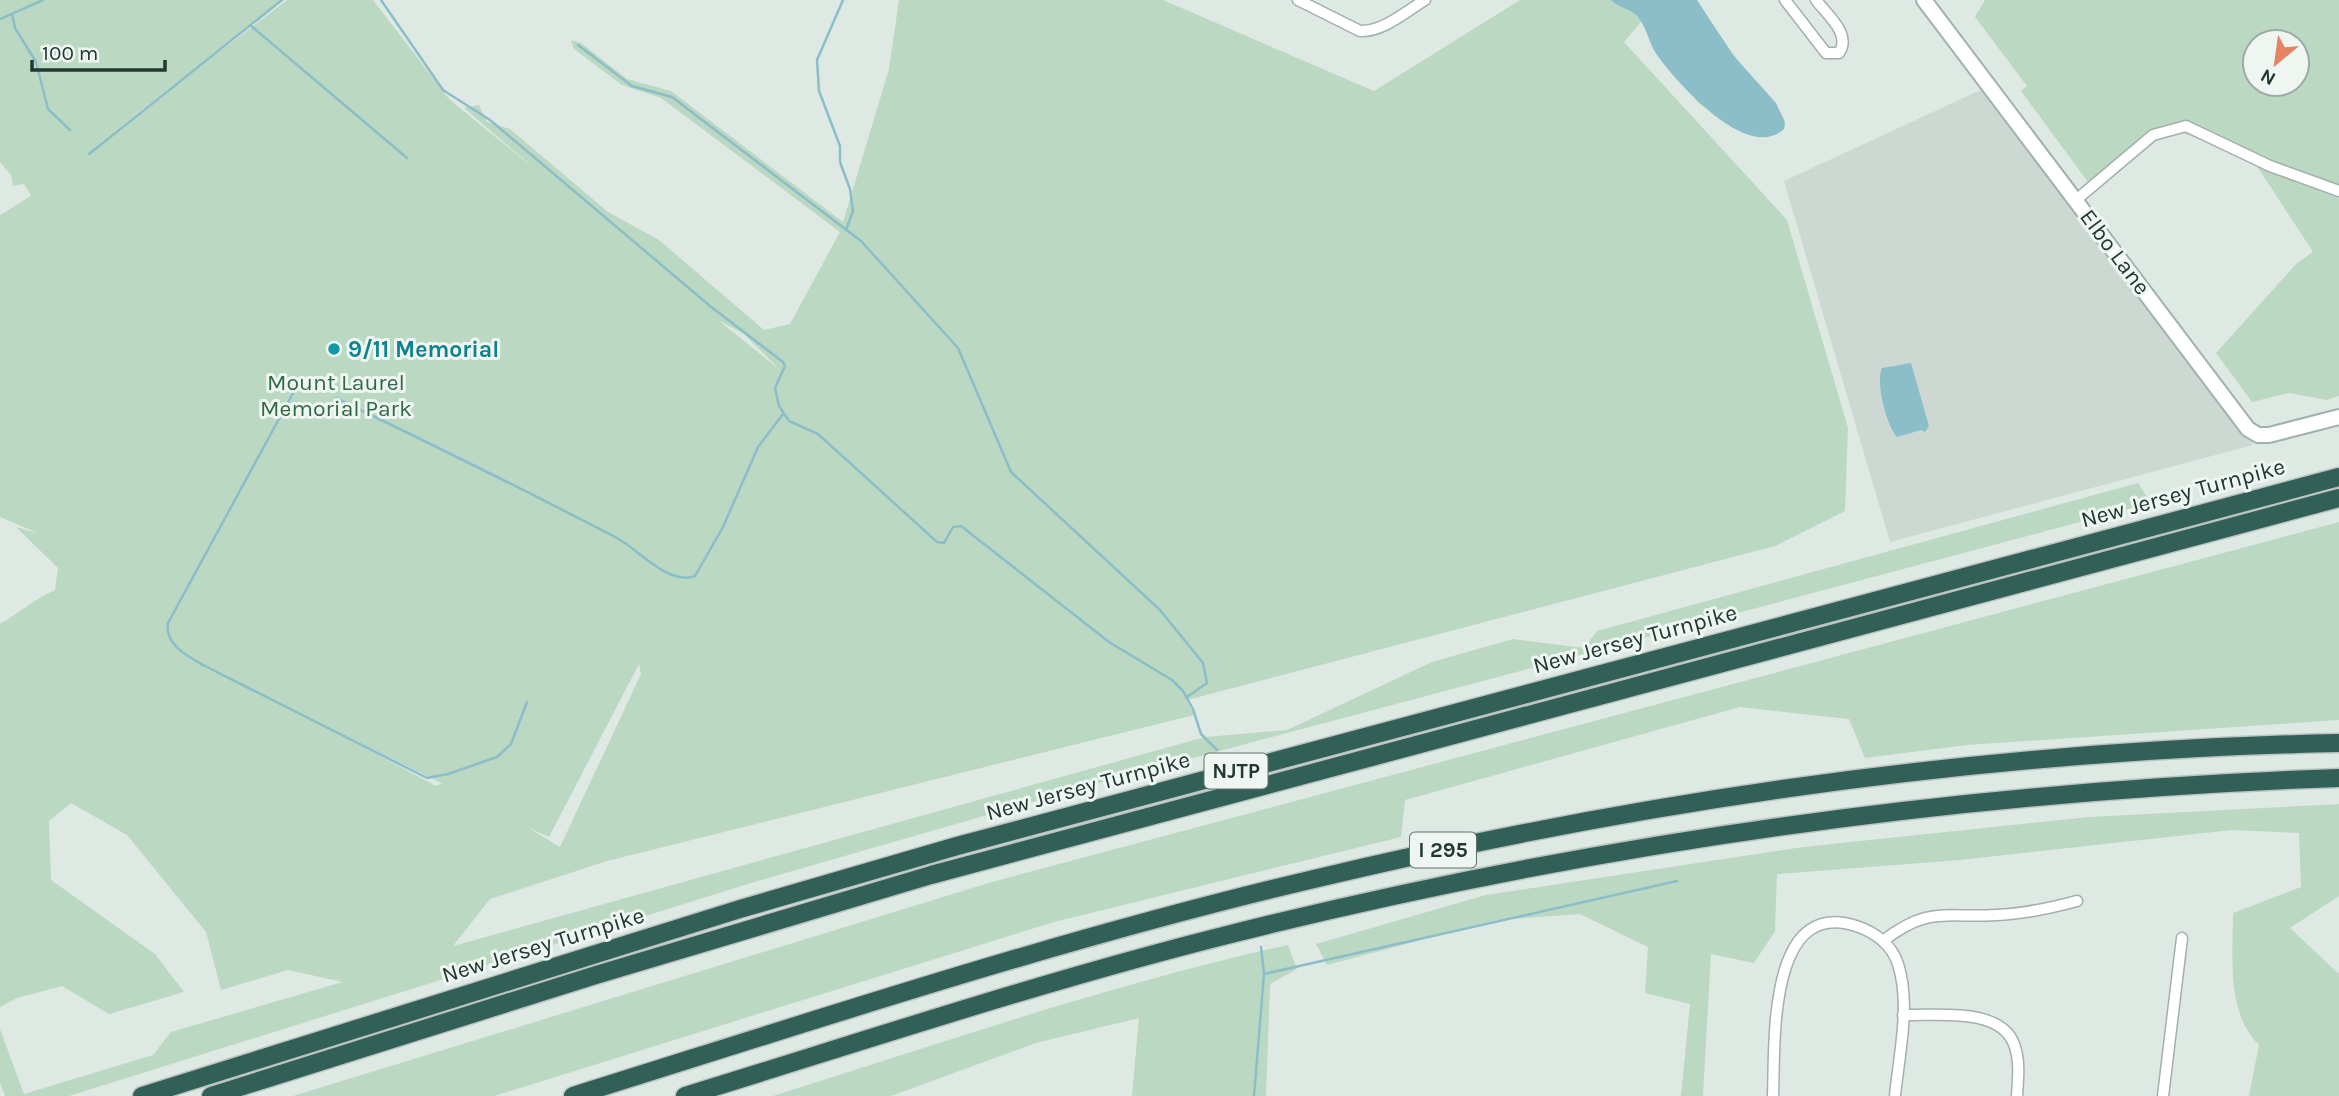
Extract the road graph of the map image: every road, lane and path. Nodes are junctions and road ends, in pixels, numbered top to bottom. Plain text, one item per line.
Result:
1 (1298, 0) edge
2 (1425, 0) edge
3 (1785, 0) edge
4 (1816, 0) edge
5 (1924, 0) edge
6 (1315, 4) edge
7 (2339, 191) edge
8 (2076, 200) junction
9 (2339, 417) edge
10 (2339, 477) edge
11 (2339, 498) edge
12 (2339, 743) edge
13 (2339, 778) edge
14 (2077, 901) dead end
15 (2182, 938) dead end
16 (1883, 941) junction
17 (1903, 1015) junction
18 (142, 1096) edge
19 (211, 1096) edge
20 (573, 1096) edge
21 (685, 1096) edge
22 (1773, 1096) edge
23 (1895, 1096) edge
24 (2017, 1096) edge
25 (2163, 1096) edge

1 - 6 street
2 - 6 street
3 - 4 street
5 - 8 street, Elbo Lane
7 - 8 street
8 - 9 street, Elbo Lane
10 - 18 highway, New Jersey Turnpike / NJTP
11 - 19 highway, New Jersey Turnpike / NJTP
12 - 20 highway, I 295
13 - 21 highway, I 295
14 - 16 street
15 - 25 street
16 - 17 street
16 - 22 street
17 - 23 street
17 - 24 street

